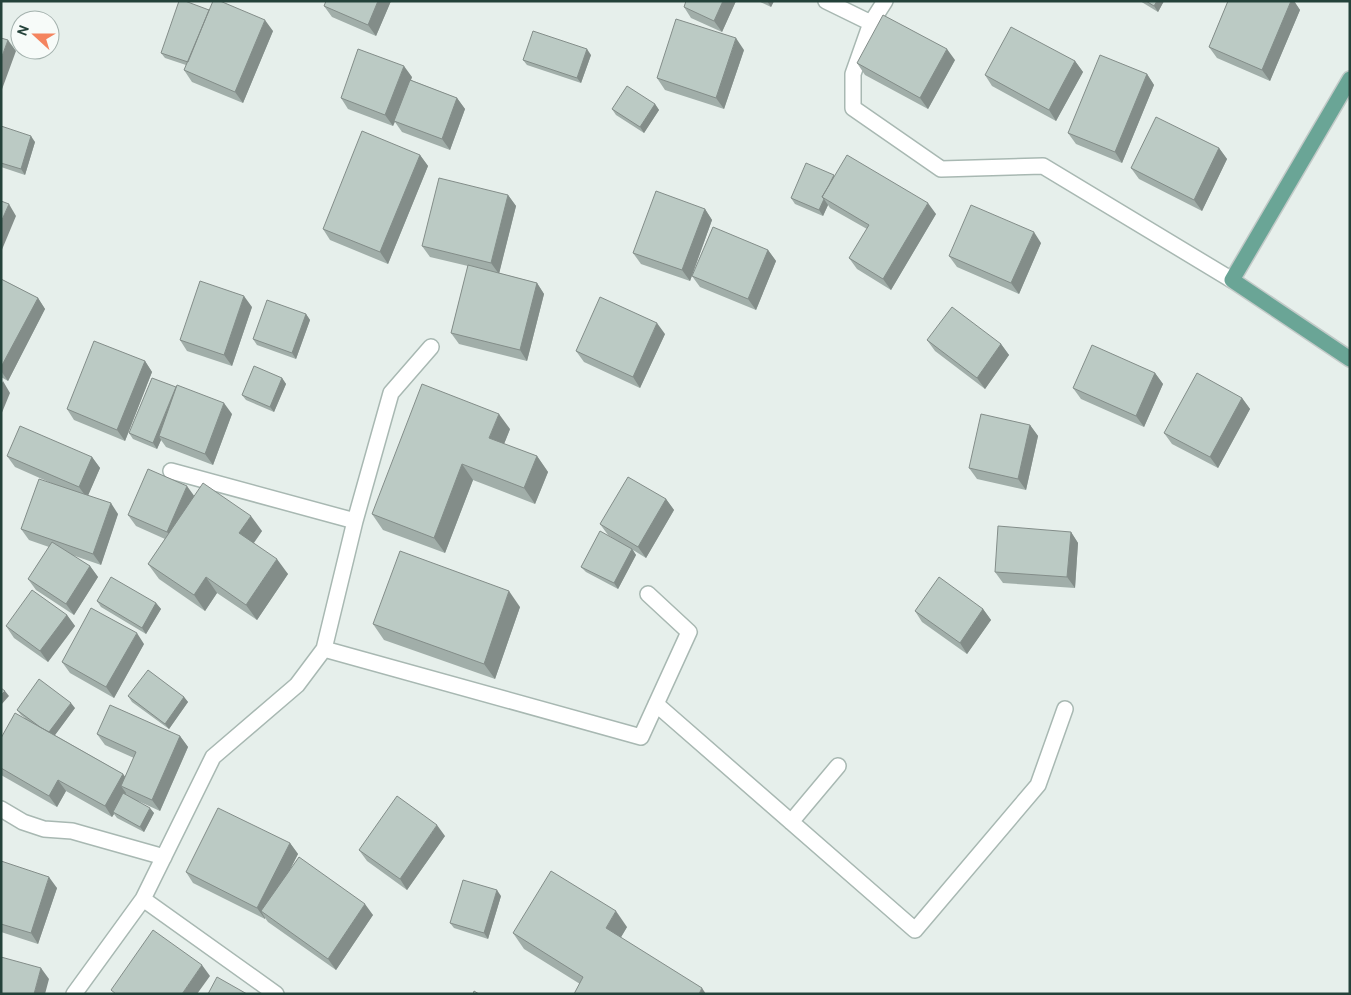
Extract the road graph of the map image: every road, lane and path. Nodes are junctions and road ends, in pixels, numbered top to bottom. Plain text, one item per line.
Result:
1 (826, 1) edge
2 (885, 1) edge
3 (871, 23) junction
4 (1350, 78) edge
5 (1232, 280) junction
6 (431, 347) dead end
7 (1350, 359) edge
8 (171, 471) dead end
9 (355, 521) junction
10 (648, 594) dead end
11 (324, 649) junction
12 (656, 704) junction
13 (1065, 709) dead end
14 (838, 766) dead end
15 (1, 809) edge
16 (791, 822) junction
17 (164, 857) junction
18 (143, 899) junction
19 (74, 994) edge
20 (276, 994) edge

1 - 3 street
2 - 3 street
3 - 5 street
4 - 5 main road
5 - 7 main road
6 - 9 street
8 - 9 street
9 - 11 street
10 - 12 street
11 - 12 street
11 - 17 street
12 - 16 street
13 - 16 street
14 - 16 street
15 - 17 street
17 - 18 street
18 - 19 street
18 - 20 street

